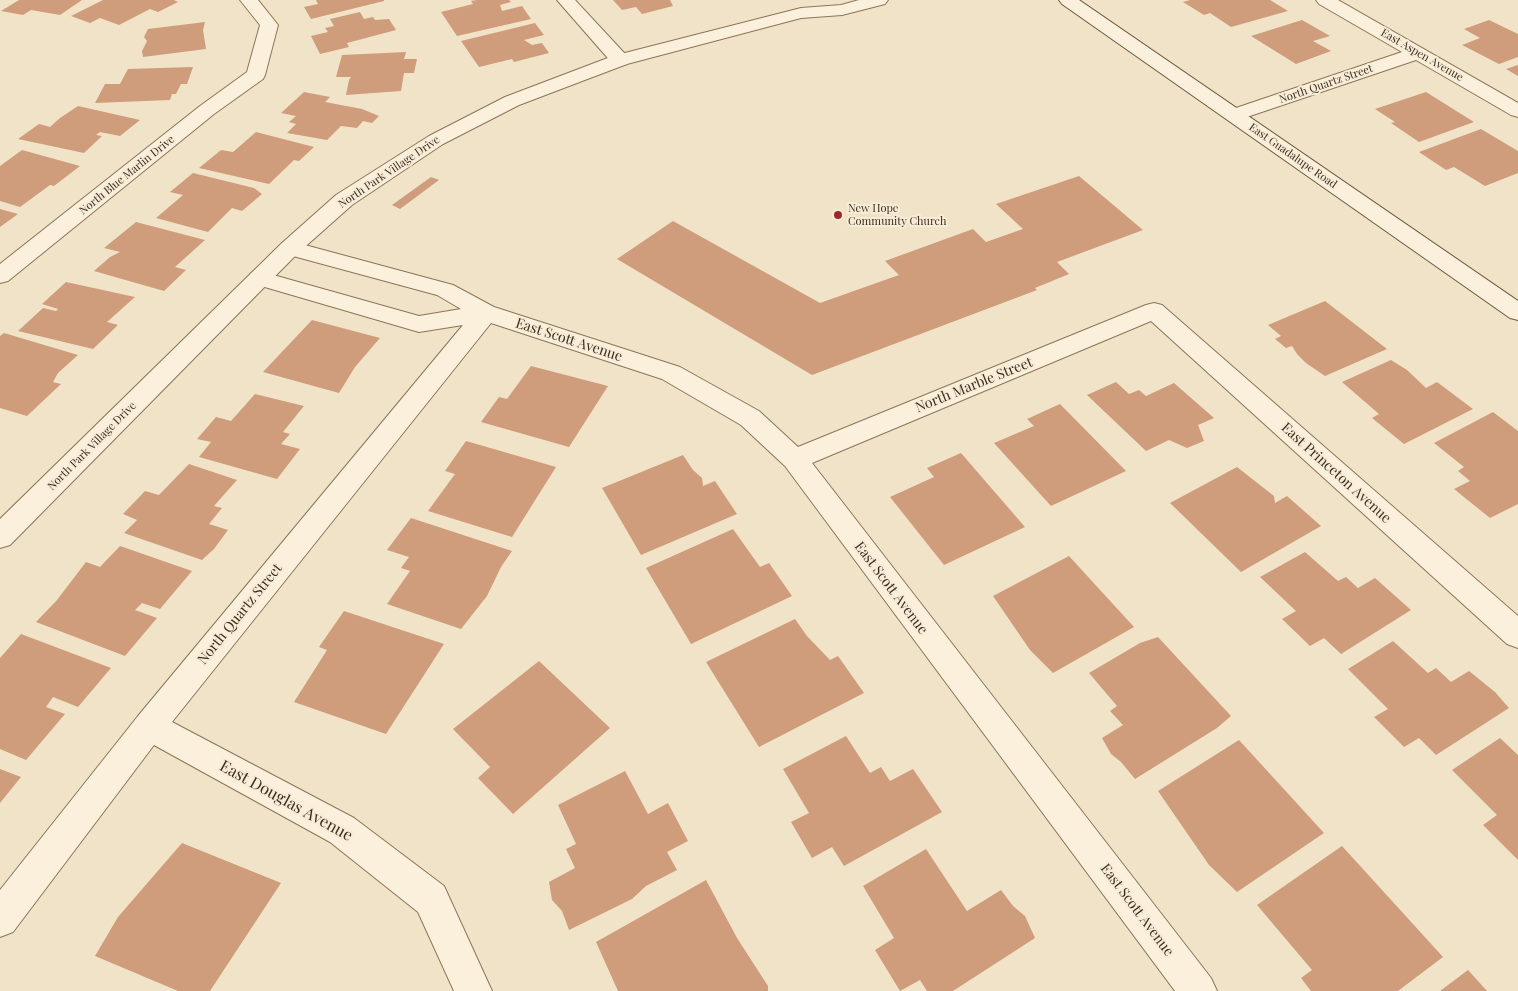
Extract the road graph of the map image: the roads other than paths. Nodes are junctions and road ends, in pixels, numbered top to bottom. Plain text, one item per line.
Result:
1 (249, 0) edge
2 (566, 0) edge
3 (824, 0) edge
4 (879, 0) edge
5 (1068, 0) edge
6 (1325, 0) edge
7 (801, 13) junction
8 (1418, 53) junction
9 (620, 60) junction
10 (1518, 111) edge
11 (1234, 115) junction
12 (290, 248) junction
13 (0, 276) edge
14 (259, 278) junction
15 (1154, 311) joint
16 (1518, 312) edge
17 (486, 313) junction
18 (794, 459) junction
19 (0, 538) edge
20 (1518, 635) edge
21 (149, 726) junction
22 (0, 919) edge
23 (473, 991) edge
24 (1198, 991) edge

1 - 13 street, North Blue Marlin Drive
2 - 9 street
3 - 7 street, North Park Village Drive
4 - 7 street, North Park Village Drive
5 - 11 street, East Guadalupe Road
6 - 8 street, East Aspen Avenue
7 - 9 street, North Park Village Drive
8 - 10 street, East Aspen Avenue
8 - 11 street, North Quartz Street
9 - 12 street, North Park Village Drive
11 - 16 street, East Guadalupe Road
12 - 14 street, North Park Village Drive
12 - 17 street, East Scott Avenue
14 - 17 street, East Scott Avenue
14 - 19 street, North Park Village Drive
15 - 18 street, North Marble Street
15 - 20 street, East Princeton Avenue
17 - 18 street, East Scott Avenue
17 - 21 street, North Quartz Street
18 - 24 street, East Scott Avenue
21 - 22 street, North Quartz Street
21 - 23 street, East Douglas Avenue

